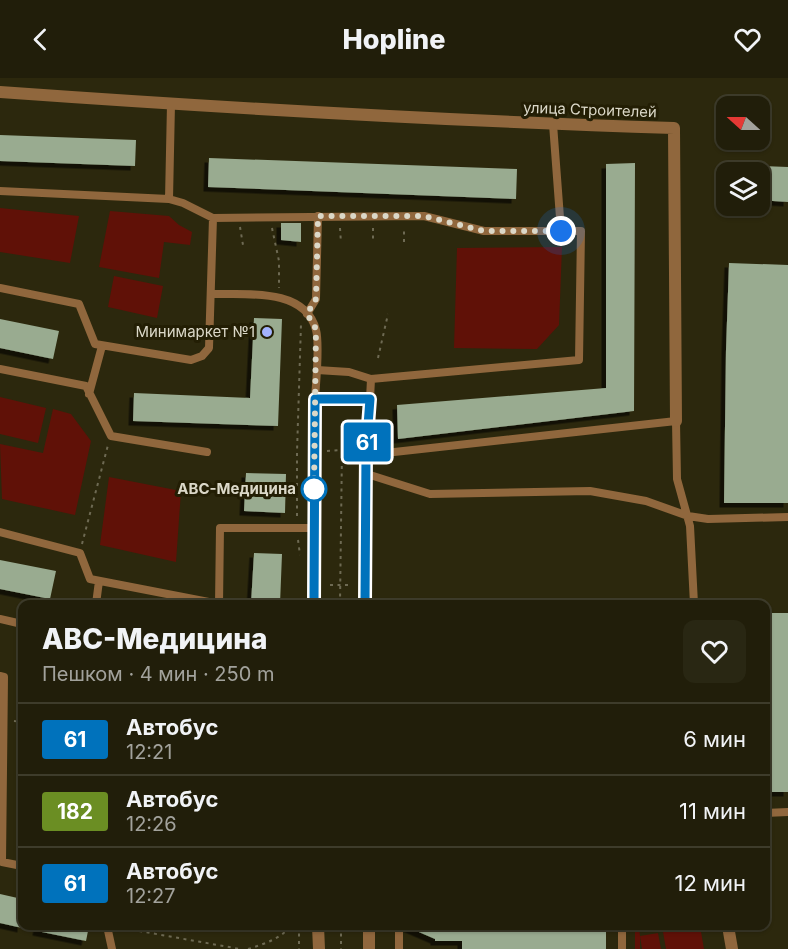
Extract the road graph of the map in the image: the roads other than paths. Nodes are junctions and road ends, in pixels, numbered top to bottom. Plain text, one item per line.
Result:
1 (0, 92) edge
2 (171, 104) junction
3 (553, 124) junction
4 (0, 191) edge
5 (169, 199) junction
6 (318, 216) junction
7 (213, 218) junction
8 (561, 231) junction
9 (0, 288) edge
10 (211, 294) junction
11 (307, 314) junction
12 (102, 346) junction
13 (0, 369) edge
14 (317, 370) junction
15 (370, 379) junction
16 (90, 393) junction
17 (315, 399) junction
18 (370, 399) junction
19 (676, 421) junction
20 (207, 452) dead end
21 (366, 452) junction
22 (367, 474) junction
23 (688, 516) junction
24 (788, 517) edge
25 (314, 528) junction
26 (0, 532) edge
27 (99, 581) junction
28 (97, 600) edge
29 (198, 600) edge
30 (219, 600) edge
31 (314, 600) edge
32 (365, 600) edge
33 (694, 600) edge
34 (0, 619) edge
35 (18, 623) edge
36 (0, 676) edge
37 (770, 813) edge
38 (788, 813) edge
39 (18, 865) edge
40 (109, 930) edge
41 (318, 930) edge
42 (369, 930) edge
43 (399, 930) edge
44 (622, 930) edge
45 (729, 930) edge
46 (112, 949) edge
47 (319, 949) edge
48 (369, 949) edge
49 (399, 949) edge
50 (622, 949) edge
51 (732, 949) edge

1 - 2 street, улица Строителей
2 - 3 street, улица Строителей
2 - 5 lane
3 - 8 lane
3 - 19 street, улица Строителей
4 - 5 lane
5 - 7 lane
6 - 7 lane
6 - 8 lane
6 - 11 lane
7 - 10 lane
8 - 15 lane
9 - 12 lane
10 - 11 lane
10 - 12 lane
11 - 14 lane
12 - 16 lane
13 - 16 lane
14 - 15 lane
14 - 17 lane
15 - 18 lane
16 - 20 lane
17 - 18 street
17 - 25 street
18 - 21 street
19 - 21 lane
19 - 23 lane, улица Строителей
21 - 22 street
22 - 23 lane
22 - 32 street
23 - 24 lane
23 - 33 lane, улица Строителей
25 - 30 lane
25 - 31 street
26 - 27 lane
27 - 28 lane
27 - 29 lane
34 - 35 lane
36 - 39 lane
37 - 38 lane
40 - 46 lane
41 - 47 street
42 - 48 street
43 - 49 lane
44 - 50 lane
45 - 51 street

